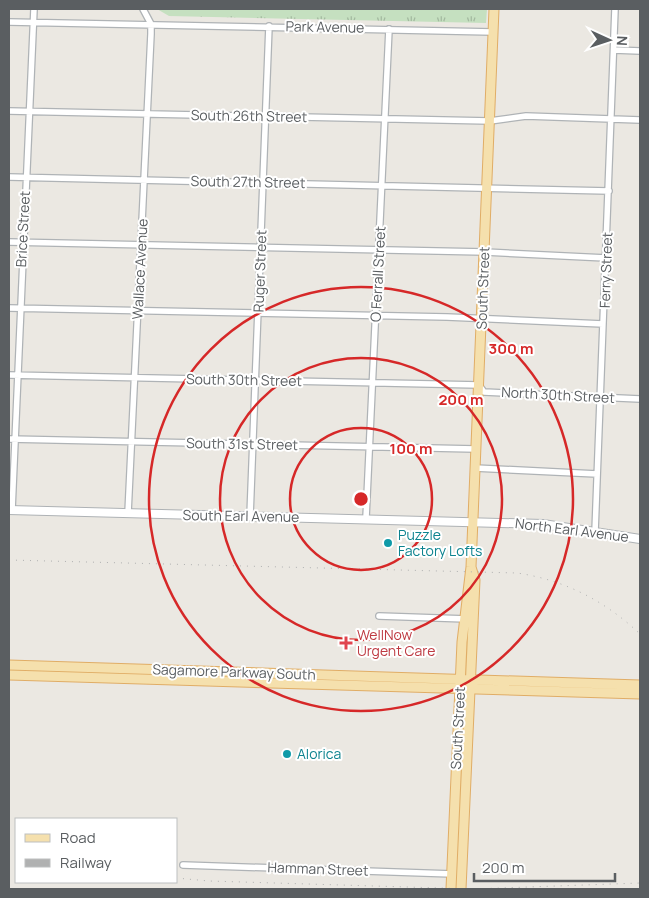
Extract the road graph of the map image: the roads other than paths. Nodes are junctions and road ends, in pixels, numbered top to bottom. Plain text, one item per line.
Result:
1 (34, 9) edge
2 (143, 9) edge
3 (494, 9) edge
4 (615, 9) edge
5 (9, 22) edge
6 (33, 22) junction
7 (154, 24) junction
8 (269, 26) junction
9 (388, 29) junction
10 (493, 32) junction
11 (614, 50) junction
12 (640, 51) edge
13 (9, 111) edge
14 (28, 111) junction
15 (147, 114) junction
16 (266, 116) junction
17 (385, 119) junction
18 (612, 119) junction
19 (640, 120) edge
20 (490, 121) junction
21 (9, 177) edge
22 (26, 177) junction
23 (144, 180) junction
24 (263, 182) junction
25 (382, 185) junction
26 (488, 187) junction
27 (609, 191) junction
28 (9, 242) edge
29 (23, 242) junction
30 (140, 246) junction
31 (261, 248) junction
32 (378, 250) junction
33 (485, 252) junction
34 (606, 258) junction
35 (9, 308) edge
36 (20, 308) junction
37 (138, 311) junction
38 (258, 315) junction
39 (376, 316) junction
40 (482, 318) junction
41 (603, 324) junction
42 (9, 374) edge
43 (17, 375) junction
44 (134, 378) junction
45 (255, 381) junction
46 (373, 383) junction
47 (479, 385) junction
48 (600, 397) junction
49 (640, 399) edge
50 (11, 439) edge
51 (131, 442) junction
52 (253, 444) junction
53 (369, 447) junction
54 (476, 449) junction
55 (475, 468) junction
56 (597, 474) junction
57 (10, 510) edge
58 (128, 513) junction
59 (250, 516) junction
60 (366, 518) junction
61 (473, 522) junction
62 (595, 532) junction
63 (640, 539) edge
64 (471, 567) junction
65 (379, 616) dead end
66 (467, 619) junction
67 (9, 665) edge
68 (9, 675) edge
69 (460, 678) junction
70 (470, 678) junction
71 (640, 685) edge
72 (460, 690) junction
73 (470, 690) junction
74 (640, 694) edge
75 (183, 865) dead end
76 (452, 874) junction
77 (452, 889) edge
78 (461, 889) edge

1 - 6 street, Brice Street
2 - 7 street
3 - 10 main road, South Street
4 - 11 street, Ferry Street
5 - 6 street, Park Avenue
6 - 7 street, Park Avenue
6 - 14 street, Brice Street
7 - 8 street, Park Avenue
7 - 15 street, Wallace Avenue
8 - 9 street, Park Avenue
8 - 16 street, Ruger Street
9 - 10 street, Park Avenue
9 - 17 street, O Ferrall Street
10 - 20 main road, South Street
11 - 12 street
11 - 18 street, Ferry Street
13 - 14 street, South 26th Street
14 - 15 street, South 26th Street
14 - 22 street, Brice Street
15 - 16 street, South 26th Street
15 - 23 street, Wallace Avenue
16 - 17 street, South 26th Street
16 - 24 street, Ruger Street
17 - 20 street, South 26th Street
17 - 25 street, O Ferrall Street
18 - 19 street, South 26th Street
18 - 20 street, South 26th Street
18 - 27 street, Ferry Street
20 - 26 main road, South Street
21 - 22 street, South 27th Street
22 - 23 street, South 27th Street
22 - 29 street, Brice Street
23 - 24 street, South 27th Street
23 - 30 street, Wallace Avenue
24 - 25 street, South 27th Street
24 - 31 street, Ruger Street
25 - 26 street, South 27th Street
25 - 32 street, O Ferrall Street
26 - 27 street, South 27th Street
26 - 33 main road, South Street
27 - 34 street, Ferry Street
28 - 29 street
29 - 30 street
29 - 36 street, Brice Street
30 - 31 street
30 - 37 street, Wallace Avenue
31 - 32 street
31 - 38 street, Ruger Street
32 - 33 street
32 - 39 street, O Ferrall Street
33 - 34 street
33 - 40 main road, South Street
34 - 41 street, Ferry Street
35 - 36 street
36 - 37 street
36 - 43 street, Brice Street
37 - 38 street
37 - 44 street, Wallace Avenue
38 - 39 street
38 - 45 street, Ruger Street
39 - 40 street
39 - 46 street, O Ferrall Street
40 - 41 street
40 - 47 main road, South Street
41 - 48 street, Ferry Street
42 - 43 street, South 30th Street
43 - 44 street, South 30th Street
43 - 50 street, Brice Street
44 - 45 street, South 30th Street
44 - 51 street, Wallace Avenue
45 - 46 street, South 30th Street
45 - 52 street, Ruger Street
46 - 47 street, South 30th Street
46 - 53 street, O Ferrall Street
47 - 48 street, North 30th Street
47 - 54 main road, South Street
48 - 49 street, North 30th Street
48 - 56 street, Ferry Street
50 - 51 street, South 31st Street
50 - 57 street, Brice Street
51 - 52 street, South 31st Street
51 - 58 street, Wallace Avenue
52 - 53 street, South 31st Street
52 - 59 street, Ruger Street
53 - 54 street, South 31st Street
53 - 60 street, O Ferrall Street
54 - 55 main road, South Street
55 - 56 street
55 - 61 main road, South Street
56 - 62 street, Ferry Street
57 - 58 street, South Earl Avenue
58 - 59 street, South Earl Avenue
59 - 60 street, South Earl Avenue
60 - 61 street, South Earl Avenue
61 - 62 street, North Earl Avenue
61 - 64 main road, South Street
62 - 63 street, North Earl Avenue
64 - 66 main road, South Street
64 - 70 main road, South Street
65 - 66 street
66 - 69 main road, South Street
67 - 69 main road, Sagamore Parkway South
68 - 72 main road, Sagamore Parkway South
69 - 70 main road, Sagamore Parkway South
69 - 72 main road, South Street
70 - 71 main road, Sagamore Parkway South
70 - 73 main road, South Street
72 - 73 main road, Sagamore Parkway South
72 - 76 main road, South Street
73 - 74 main road, Sagamore Parkway South
73 - 78 main road, South Street
75 - 76 street, Hamman Street
76 - 77 main road, South Street

